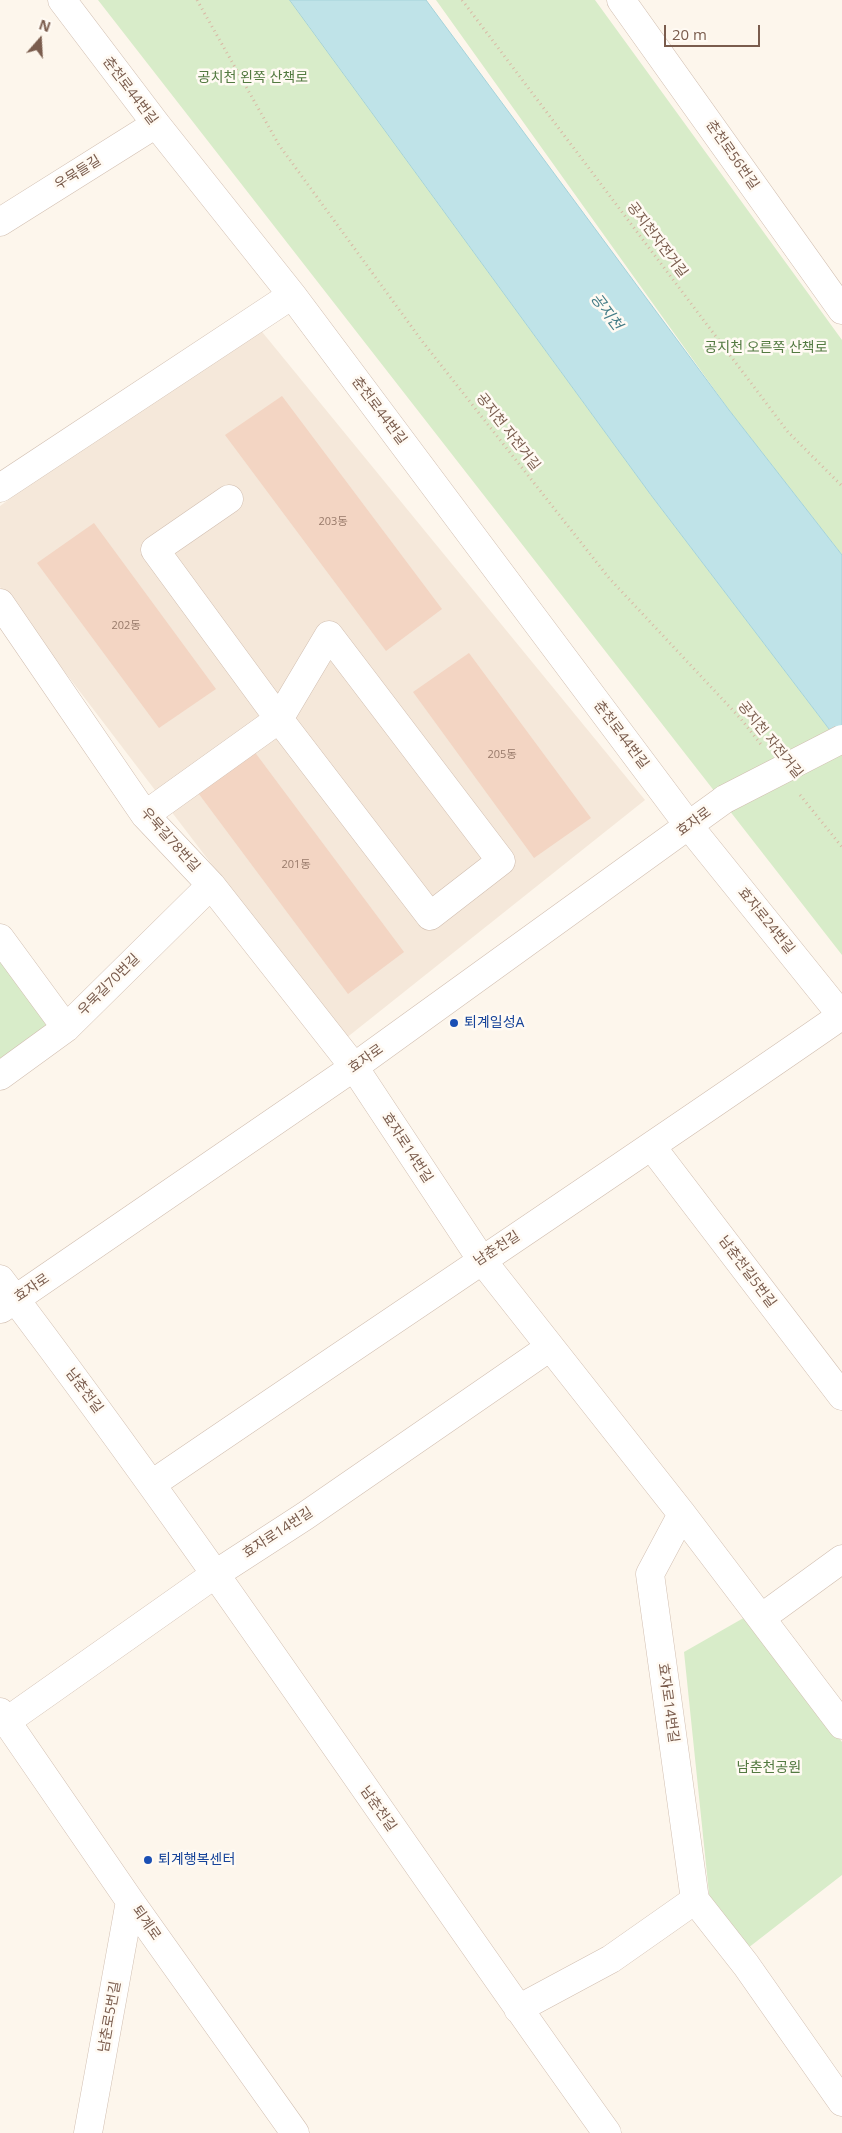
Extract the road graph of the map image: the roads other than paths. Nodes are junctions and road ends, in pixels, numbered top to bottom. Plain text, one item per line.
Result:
1 (62, 0) edge
2 (621, 0) edge
3 (156, 124) junction
4 (0, 222) edge
5 (292, 295) junction
6 (842, 310) edge
7 (0, 488) edge
8 (229, 499) dead end
9 (0, 603) edge
10 (279, 719) junction
11 (842, 739) edge
12 (145, 815) junction
13 (689, 826) junction
14 (211, 885) junction
15 (0, 938) edge
16 (842, 1016) edge
17 (66, 1028) junction
18 (354, 1067) junction
19 (0, 1076) edge
20 (652, 1147) junction
21 (481, 1259) junction
22 (5, 1296) edge
23 (550, 1347) junction
24 (842, 1396) edge
25 (152, 1484) junction
26 (682, 1514) junction
27 (842, 1560) edge
28 (214, 1575) junction
29 (761, 1618) junction
30 (3, 1716) edge
31 (842, 1725) edge
32 (695, 1900) junction
33 (130, 1901) junction
34 (518, 2009) junction
35 (842, 2102) edge
36 (88, 2133) edge
37 (295, 2133) edge
38 (607, 2133) edge

1 - 3 street, 춘천로44번길
2 - 6 street, 춘천로56번길
3 - 4 street, 우묵들길
3 - 5 street, 춘천로44번길
5 - 7 street
5 - 13 street, 춘천로44번길
8 - 10 street
9 - 12 street, 우묵길78번길
10 - 10 street
10 - 12 street
11 - 13 street, 효자로, bridge
12 - 14 street, 우묵길78번길
13 - 16 street, 효자로24번길
13 - 18 street, 효자로
14 - 17 street, 우묵길70번길
14 - 18 street, 우묵길78번길
15 - 17 street
16 - 20 street, 남춘천길
17 - 19 street, 우묵길70번길
18 - 21 street, 효자로14번길
18 - 22 street, 효자로
20 - 21 street, 남춘천길
20 - 24 street, 남춘천길5번길
21 - 23 street, 효자로14번길
21 - 25 street, 남춘천길
22 - 25 street, 남춘천길
23 - 26 street, 효자로14번길
23 - 28 street, 효자로14번길
25 - 28 street, 남춘천길
26 - 29 street, 효자로14번길
26 - 32 street, 효자로14번길
27 - 29 street
28 - 30 street, 효자로14번길
28 - 34 street, 남춘천길
29 - 31 street, 효자로14번길
30 - 33 street, 퇴계로
32 - 34 street
32 - 35 street
33 - 36 street, 남춘로5번길
33 - 37 street, 퇴계로
34 - 38 street, 남춘천길

